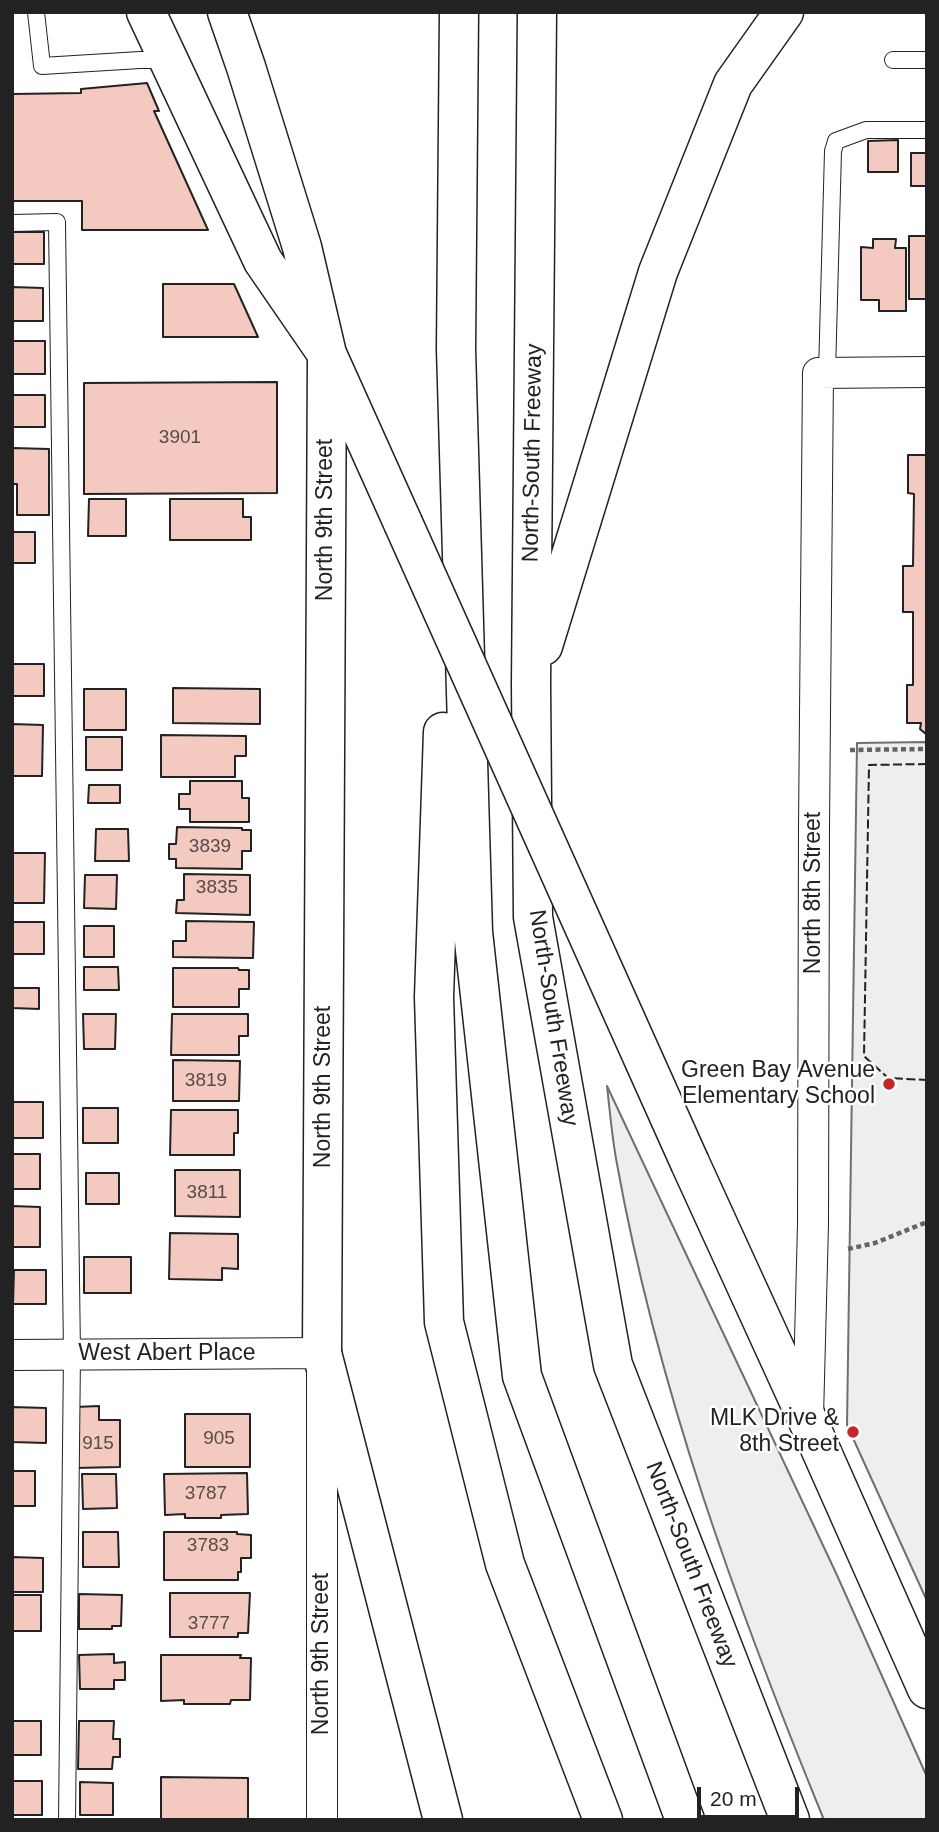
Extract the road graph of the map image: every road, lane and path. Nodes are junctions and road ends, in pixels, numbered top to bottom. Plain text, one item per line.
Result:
1 (36, 12) edge
2 (146, 12) edge
3 (227, 12) edge
4 (459, 12) edge
5 (537, 12) edge
6 (784, 12) edge
7 (170, 60) junction
8 (893, 60) dead end
9 (927, 60) edge
10 (927, 130) edge
11 (12, 223) edge
12 (456, 349) junction
13 (327, 354) junction
14 (927, 372) edge
15 (827, 373) junction
16 (531, 684) junction
17 (850, 750) dead end
18 (927, 750) edge
19 (927, 1222) edge
20 (848, 1249) dead end
21 (323, 1353) junction
22 (72, 1354) junction
23 (12, 1355) edge
24 (808, 1421) junction
25 (927, 1689) edge
26 (67, 1820) edge
27 (322, 1820) edge
28 (443, 1820) edge
29 (603, 1820) edge
30 (685, 1820) edge
31 (790, 1820) edge

1 - 7 lane
2 - 7 main road
3 - 13 main road
4 - 12 main road
5 - 16 main road, North-South Freeway
6 - 16 main road
7 - 13 main road
8 - 9 lane
10 - 15 lane
11 - 22 lane
12 - 29 main road
12 - 30 main road
13 - 21 main road, North 9th Street
13 - 24 main road, bridge
14 - 15 street
15 - 24 street, North 8th Street
16 - 31 main road, North-South Freeway
17 - 18 path
19 - 20 path
21 - 22 street, West Abert Place
21 - 27 street, North 9th Street
21 - 28 main road
22 - 23 street, West Abert Place
22 - 26 lane
24 - 25 main road

